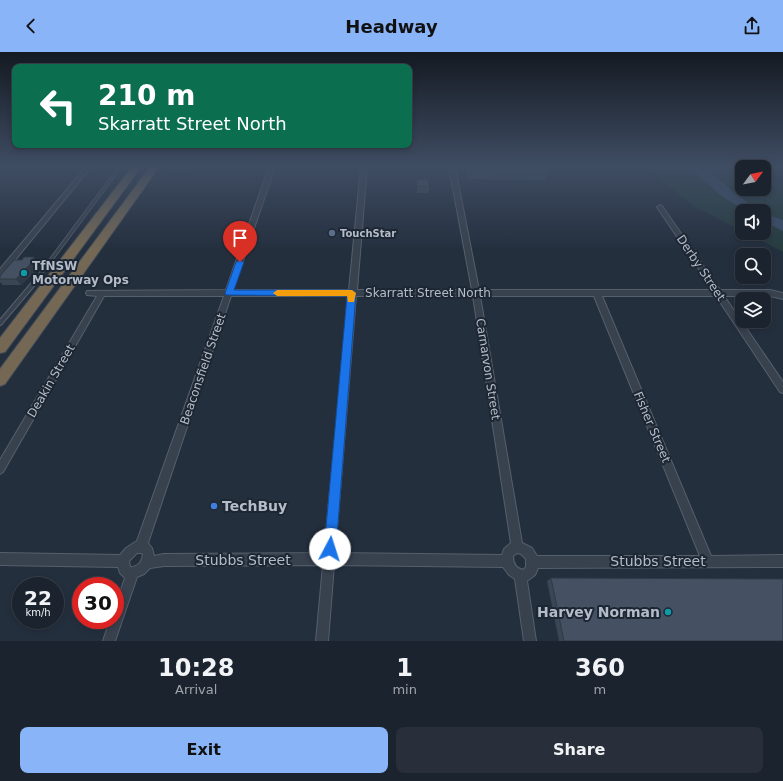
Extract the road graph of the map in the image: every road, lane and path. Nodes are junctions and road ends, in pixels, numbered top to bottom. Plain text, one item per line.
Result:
1 (66, 194) edge
2 (99, 194) edge
3 (116, 194) edge
4 (135, 194) edge
5 (263, 194) edge
6 (361, 194) edge
7 (457, 194) edge
8 (660, 207) dead end
9 (0, 274) edge
10 (90, 293) dead end
11 (102, 293) junction
12 (229, 293) junction
13 (352, 293) junction
14 (476, 293) junction
15 (597, 293) junction
16 (718, 293) junction
17 (783, 296) edge
18 (0, 323) edge
19 (0, 348) edge
20 (0, 380) edge
21 (783, 389) edge
22 (0, 469) edge
23 (141, 547) junction
24 (517, 547) junction
25 (0, 559) edge
26 (329, 559) junction
27 (123, 561) junction
28 (507, 561) junction
29 (708, 561) junction
30 (783, 561) edge
31 (533, 562) junction
32 (147, 563) junction
33 (133, 573) junction
34 (520, 575) junction
35 (109, 641) edge
36 (322, 641) edge
37 (530, 641) edge

1 - 9 street
2 - 18 lane
3 - 19 highway
4 - 20 highway
5 - 12 street, Beaconsfield Street
6 - 13 street
7 - 14 street, Carnarvon Street
8 - 16 street, Derby Street
10 - 11 street, Skarratt Street North
11 - 12 street, Skarratt Street North
11 - 22 street, Deakin Street
12 - 13 street, Skarratt Street North
12 - 23 street, Beaconsfield Street
13 - 14 street, Skarratt Street North
13 - 26 street
14 - 15 street, Skarratt Street North
14 - 24 street, Carnarvon Street
15 - 16 street, Skarratt Street North
15 - 29 street, Fisher Street
16 - 17 street, Skarratt Street North
16 - 21 street, Derby Street
23 - 27 street
23 - 32 street
24 - 28 street
24 - 31 street
25 - 27 street
26 - 28 street, Stubbs Street
26 - 32 street, Stubbs Street
26 - 36 street
27 - 33 street
28 - 34 street
29 - 30 street, Stubbs Street
29 - 31 street, Stubbs Street
31 - 34 street
32 - 33 street
33 - 35 street
34 - 37 street

